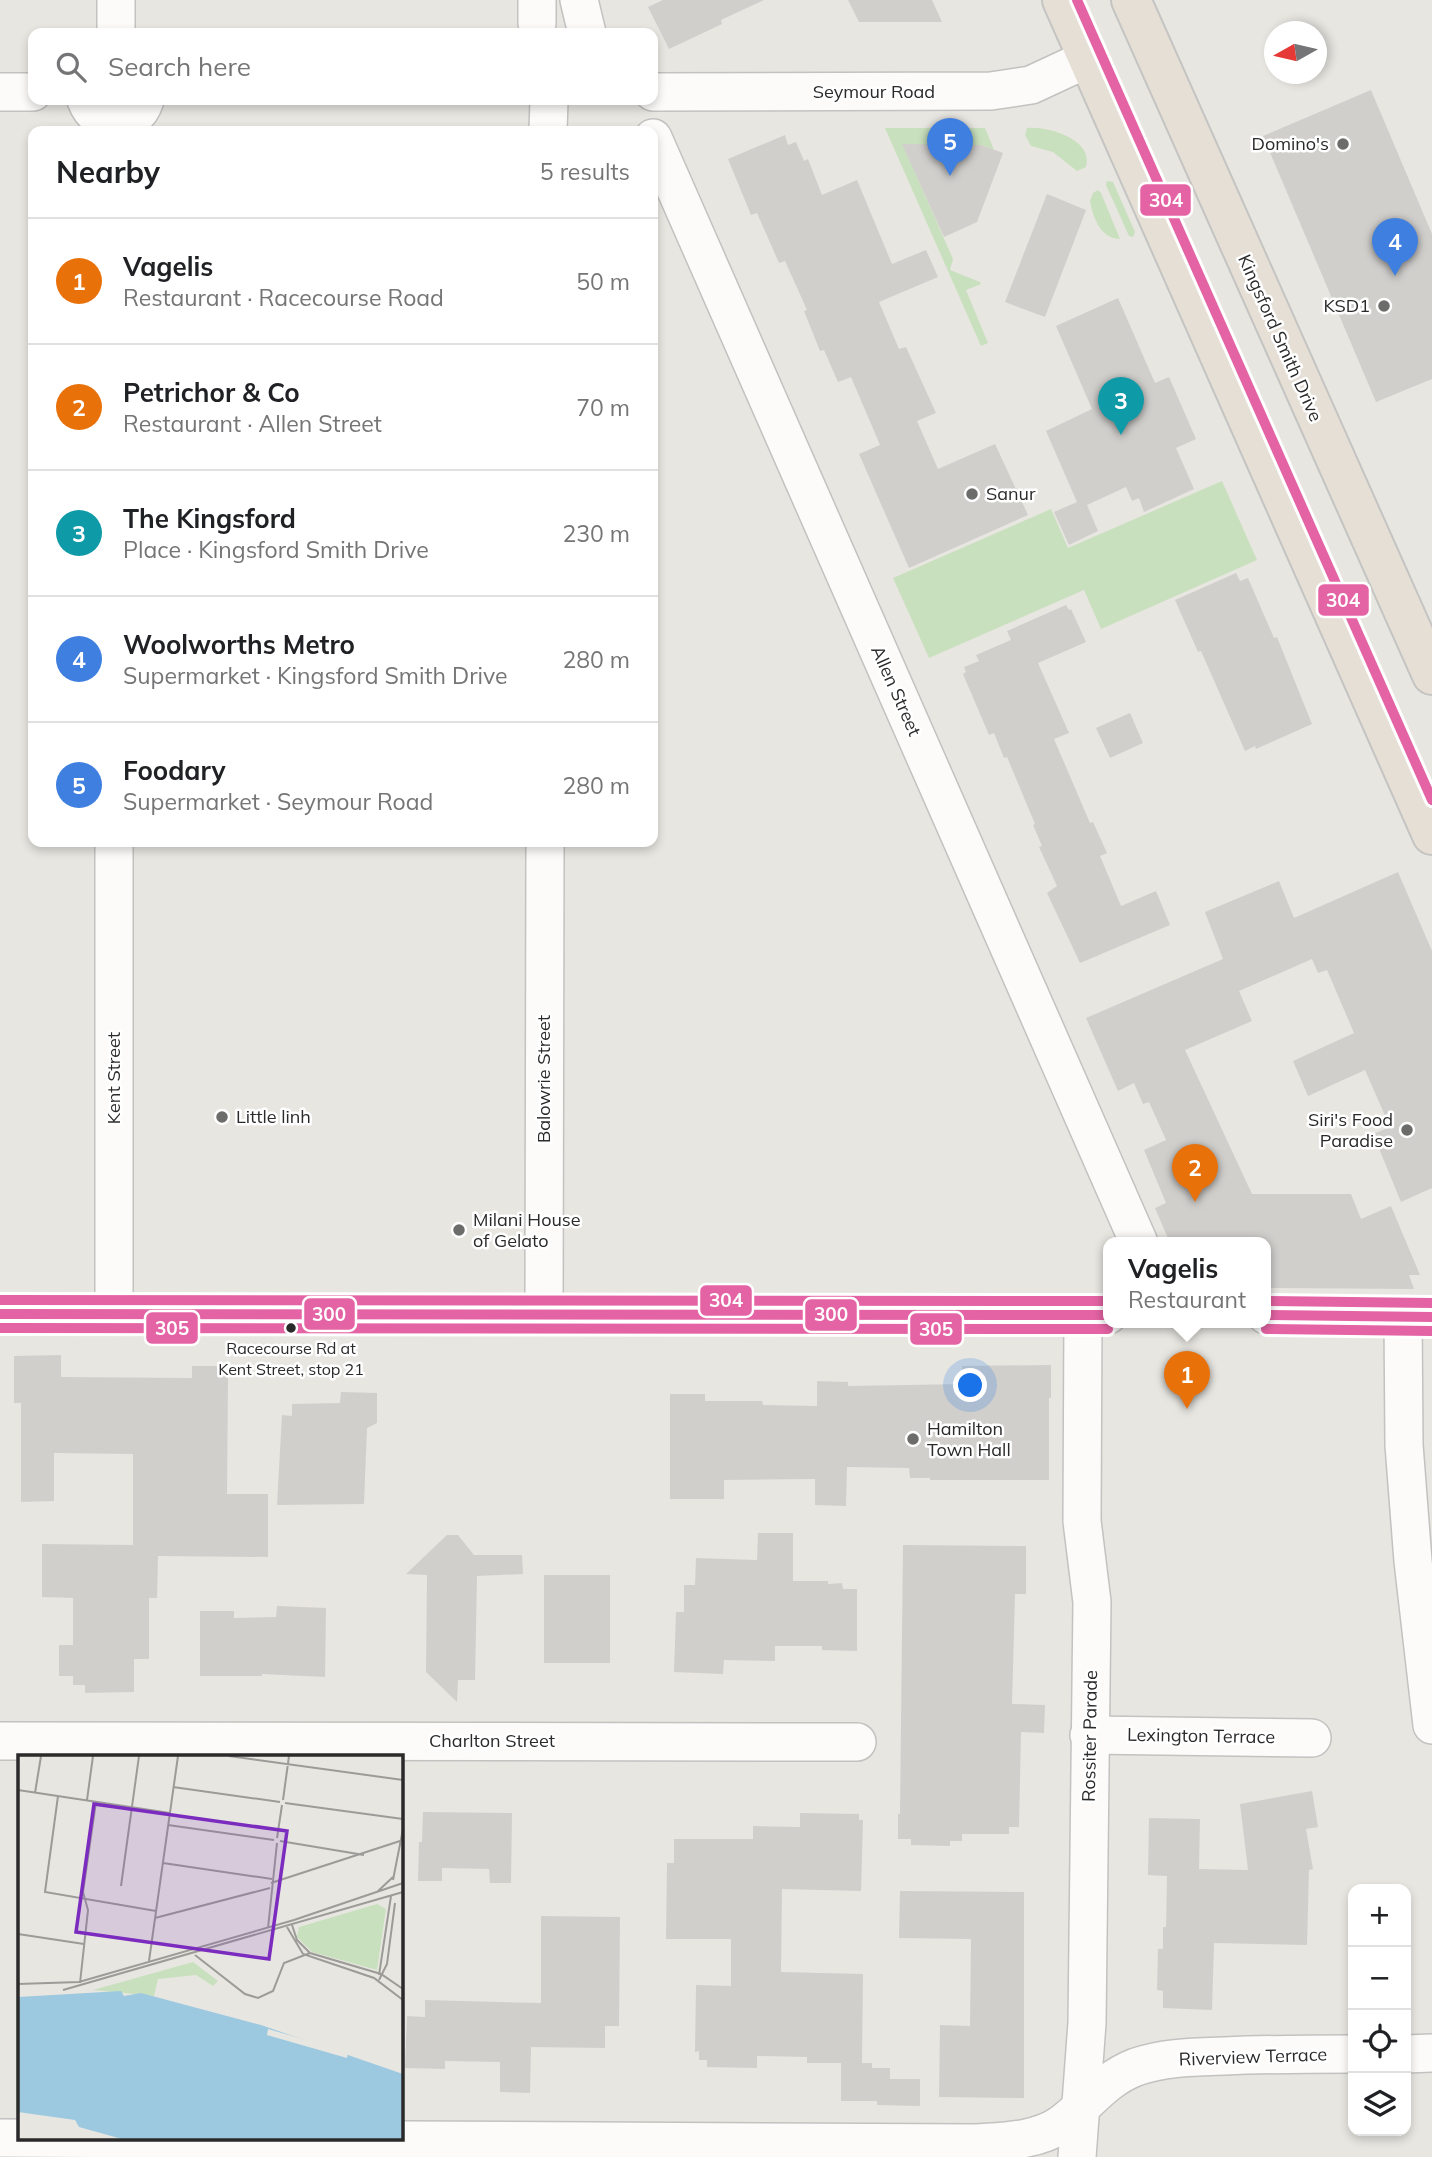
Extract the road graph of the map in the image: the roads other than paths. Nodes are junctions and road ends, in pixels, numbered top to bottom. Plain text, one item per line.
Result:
1 (116, 0) edge
2 (579, 0) edge
3 (1062, 0) edge
4 (1131, 0) edge
5 (116, 28) edge
6 (586, 28) edge
7 (1089, 58) junction
8 (0, 92) edge
9 (28, 92) edge
10 (658, 92) edge
11 (88, 105) edge
12 (143, 105) edge
13 (549, 105) edge
14 (647, 105) edge
15 (113, 126) edge
16 (117, 126) edge
17 (548, 126) edge
18 (650, 126) edge
19 (658, 149) edge
20 (1423, 641) edge
21 (1432, 676) edge
22 (1432, 835) edge
23 (114, 847) edge
24 (545, 847) edge
25 (1136, 1237) edge
26 (114, 1313) junction
27 (0, 1314) edge
28 (1095, 1315) edge
29 (1271, 1315) edge
30 (544, 1316) junction
31 (1418, 1316) edge
32 (1432, 1725) edge
33 (1089, 1735) junction
34 (1312, 1738) dead end
35 (0, 1741) edge
36 (857, 1742) dead end
37 (1432, 2053) edge
38 (1348, 2054) edge
39 (1411, 2054) edge
40 (1081, 2106) junction
41 (0, 2138) edge
42 (18, 2138) edge
43 (317, 2140) edge
44 (1077, 2157) edge

1 - 5 street
2 - 6 street
3 - 7 highway
4 - 20 highway, Kingsford Smith Drive
7 - 10 street, Seymour Road
7 - 22 highway
8 - 9 street
11 - 15 street
12 - 16 street
13 - 17 street
14 - 18 street
19 - 25 street, Allen Street
20 - 21 highway, Kingsford Smith Drive
23 - 26 street, Kent Street
24 - 30 street, Balowrie Street
26 - 27 street
26 - 30 street
28 - 30 street
28 - 33 street, Rossiter Parade
29 - 31 street
31 - 32 street
33 - 34 street, Lexington Terrace
33 - 40 street, Rossiter Parade
35 - 36 street, Charlton Street
37 - 39 street
38 - 40 street, Riverview Terrace
40 - 43 street, Riverview Terrace
40 - 44 street, Rossiter Parade
41 - 42 street, Riverview Terrace

